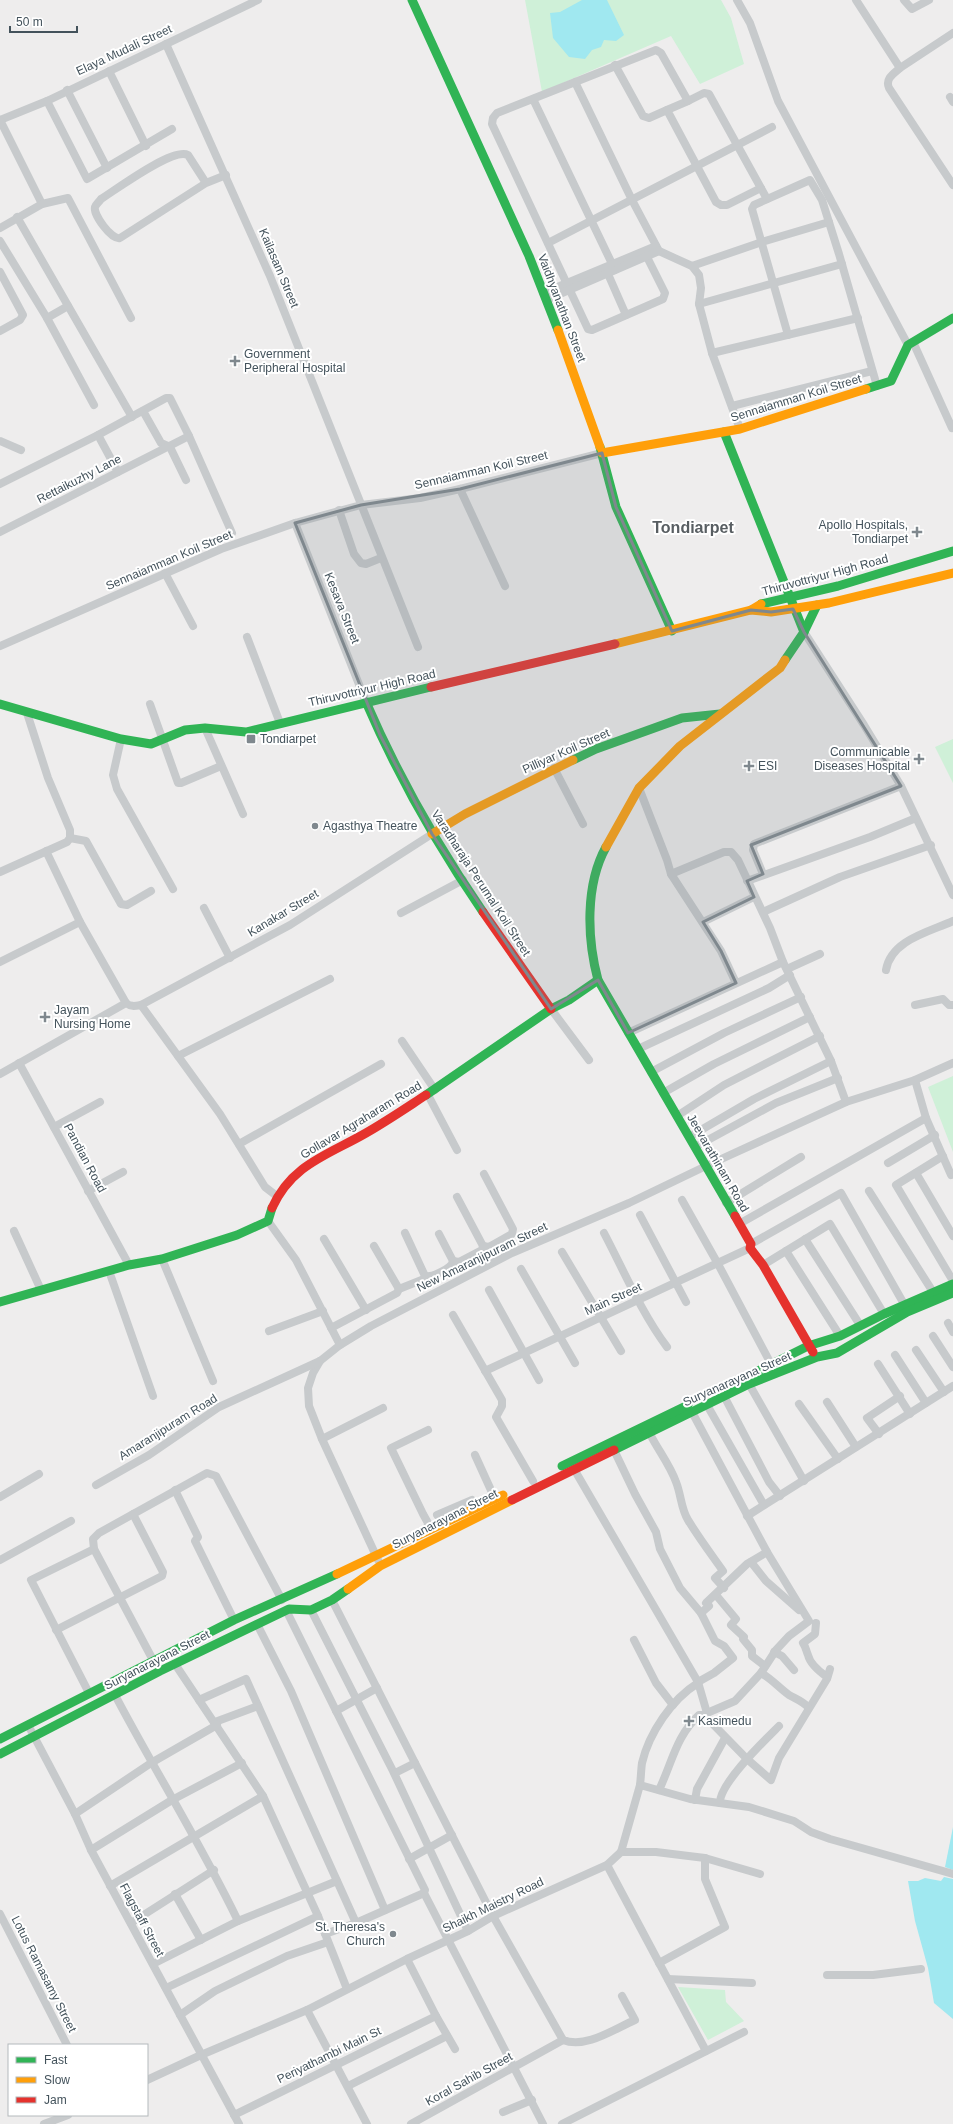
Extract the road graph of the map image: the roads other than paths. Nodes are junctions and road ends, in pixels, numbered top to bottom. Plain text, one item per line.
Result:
1 (258, 0) edge
2 (412, 0) edge
3 (737, 0) edge
4 (856, 0) edge
5 (904, 0) edge
6 (929, 0) edge
7 (953, 34) edge
8 (166, 44) junction
9 (616, 65) junction
10 (900, 68) junction
11 (109, 71) junction
12 (575, 82) junction
13 (67, 90) junction
14 (533, 98) junction
15 (47, 101) junction
16 (688, 101) junction
17 (667, 110) junction
18 (0, 120) edge
19 (772, 127) dead end
20 (172, 129) dead end
21 (737, 145) junction
22 (146, 146) junction
23 (696, 166) junction
24 (107, 168) junction
25 (226, 175) junction
26 (206, 183) junction
27 (953, 185) edge
28 (761, 188) junction
29 (767, 199) junction
30 (632, 200) junction
31 (42, 204) junction
32 (17, 217) junction
33 (592, 221) junction
34 (829, 222) junction
35 (0, 228) edge
36 (0, 241) edge
37 (762, 242) junction
38 (548, 243) junction
39 (658, 248) junction
40 (647, 256) junction
41 (842, 264) junction
42 (692, 266) junction
43 (612, 270) junction
44 (0, 272) edge
45 (774, 284) junction
46 (568, 286) junction
47 (544, 296) junction
48 (699, 304) junction
49 (68, 306) junction
50 (626, 315) junction
51 (47, 318) junction
52 (131, 318) dead end
53 (858, 318) junction
54 (953, 318) edge
55 (1, 327) edge
56 (788, 335) junction
57 (910, 343) junction
58 (712, 353) junction
59 (872, 370) junction
60 (877, 386) junction
61 (94, 405) dead end
62 (732, 406) junction
63 (143, 411) junction
64 (132, 417) junction
65 (952, 428) dead end
66 (740, 429) junction
67 (724, 432) junction
68 (98, 435) junction
69 (190, 436) junction
70 (0, 441) edge
71 (170, 447) junction
72 (21, 450) dead end
73 (602, 453) junction
74 (118, 472) junction
75 (186, 480) dead end
76 (0, 484) edge
77 (460, 489) junction
78 (360, 505) junction
79 (339, 510) junction
80 (295, 523) junction
81 (0, 532) edge
82 (234, 538) junction
83 (953, 551) edge
84 (381, 558) junction
85 (165, 573) junction
86 (953, 573) edge
87 (505, 586) dead end
88 (788, 596) junction
89 (817, 605) junction
90 (793, 609) junction
91 (751, 610) junction
92 (194, 626) dead end
93 (672, 631) junction
94 (804, 632) junction
95 (247, 637) dead end
96 (0, 646) edge
97 (418, 648) dead end
98 (366, 702) junction
99 (0, 704) edge
100 (150, 704) dead end
101 (28, 713) junction
102 (720, 714) junction
103 (280, 723) junction
104 (204, 728) junction
105 (121, 739) junction
106 (162, 740) junction
107 (221, 766) junction
108 (554, 768) junction
109 (901, 786) junction
110 (639, 788) junction
111 (243, 814) dead end
112 (916, 818) junction
113 (583, 824) dead end
114 (432, 834) junction
115 (70, 838) junction
116 (930, 845) junction
117 (46, 851) junction
118 (0, 872) edge
119 (671, 874) junction
120 (763, 874) junction
121 (463, 880) junction
122 (747, 881) junction
123 (173, 890) dead end
124 (150, 891) dead end
125 (953, 894) edge
126 (754, 897) junction
127 (204, 908) dead end
128 (762, 912) junction
129 (401, 913) dead end
130 (953, 921) edge
131 (80, 922) junction
132 (703, 922) junction
133 (820, 954) dead end
134 (230, 958) junction
135 (0, 962) edge
136 (787, 969) junction
137 (886, 970) dead end
138 (330, 979) dead end
139 (598, 980) junction
140 (736, 983) junction
141 (801, 997) junction
142 (126, 1003) junction
143 (141, 1005) junction
144 (915, 1005) dead end
145 (953, 1005) edge
146 (551, 1010) junction
147 (810, 1017) junction
148 (628, 1033) junction
149 (820, 1036) junction
150 (402, 1041) dead end
151 (638, 1049) junction
152 (178, 1056) junction
153 (589, 1060) dead end
154 (831, 1061) junction
155 (19, 1063) junction
156 (953, 1063) edge
157 (381, 1064) dead end
158 (651, 1072) junction
159 (0, 1074) edge
160 (838, 1078) junction
161 (915, 1080) junction
162 (432, 1092) junction
163 (663, 1093) junction
164 (100, 1102) dead end
165 (846, 1102) junction
166 (677, 1116) junction
167 (926, 1118) junction
168 (54, 1127) junction
169 (935, 1135) junction
170 (689, 1137) junction
171 (239, 1144) junction
172 (695, 1147) junction
173 (457, 1150) dead end
174 (943, 1156) junction
175 (801, 1158) dead end
176 (888, 1163) dead end
177 (706, 1166) junction
178 (124, 1172) dead end
179 (916, 1173) junction
180 (484, 1174) dead end
181 (951, 1176) dead end
182 (88, 1191) junction
183 (870, 1191) dead end
184 (278, 1197) junction
185 (457, 1197) dead end
186 (682, 1200) dead end
187 (726, 1203) junction
188 (640, 1215) dead end
189 (268, 1222) junction
190 (739, 1224) junction
191 (14, 1231) dead end
192 (604, 1232) dead end
193 (405, 1233) dead end
194 (439, 1234) dead end
195 (953, 1236) edge
196 (324, 1239) dead end
197 (806, 1239) junction
198 (374, 1246) dead end
199 (483, 1246) junction
200 (751, 1246) junction
201 (786, 1251) junction
202 (562, 1252) dead end
203 (162, 1258) junction
204 (453, 1261) junction
205 (718, 1264) junction
206 (129, 1265) junction
207 (763, 1265) junction
208 (521, 1269) dead end
209 (109, 1271) junction
210 (425, 1276) junction
211 (677, 1282) junction
212 (953, 1282) edge
213 (399, 1289) junction
214 (42, 1290) junction
215 (489, 1290) dead end
216 (934, 1292) junction
217 (953, 1293) edge
218 (639, 1300) junction
219 (0, 1302) edge
220 (686, 1302) dead end
221 (905, 1308) junction
222 (323, 1310) junction
223 (366, 1310) junction
224 (884, 1314) junction
225 (453, 1315) dead end
226 (600, 1318) junction
227 (948, 1323) dead end
228 (860, 1324) junction
229 (331, 1328) junction
230 (269, 1331) dead end
231 (953, 1332) edge
232 (560, 1336) junction
233 (840, 1336) junction
234 (933, 1336) dead end
235 (340, 1345) junction
236 (808, 1346) junction
237 (667, 1347) dead end
238 (916, 1350) dead end
239 (621, 1351) dead end
240 (524, 1354) junction
241 (895, 1355) dead end
242 (817, 1357) junction
243 (320, 1361) junction
244 (575, 1363) dead end
245 (771, 1364) junction
246 (878, 1364) dead end
247 (953, 1368) edge
248 (485, 1371) junction
249 (539, 1380) dead end
250 (213, 1381) dead end
251 (749, 1384) junction
252 (953, 1386) edge
253 (944, 1392) junction
254 (153, 1396) dead end
255 (724, 1396) junction
256 (900, 1396) junction
257 (827, 1402) dead end
258 (926, 1403) junction
259 (799, 1404) dead end
260 (707, 1405) junction
261 (383, 1408) dead end
262 (692, 1412) junction
263 (910, 1414) junction
264 (428, 1430) dead end
265 (650, 1434) junction
266 (879, 1434) junction
267 (322, 1439) junction
268 (856, 1447) junction
269 (614, 1450) junction
270 (474, 1455) dead end
271 (838, 1459) junction
272 (574, 1468) junction
273 (39, 1474) dead end
274 (533, 1481) junction
275 (804, 1481) junction
276 (96, 1485) dead end
277 (175, 1490) junction
278 (780, 1496) junction
279 (0, 1497) edge
280 (495, 1499) junction
281 (764, 1505) junction
282 (474, 1508) junction
283 (133, 1514) junction
284 (437, 1515) dead end
285 (747, 1516) junction
286 (71, 1521) dead end
287 (427, 1530) junction
288 (94, 1549) junction
289 (767, 1552) junction
290 (376, 1556) junction
291 (0, 1560) edge
292 (751, 1562) junction
293 (380, 1566) junction
294 (724, 1588) junction
295 (716, 1595) junction
296 (120, 1596) junction
297 (282, 1600) junction
298 (332, 1600) junction
299 (286, 1610) junction
300 (311, 1610) junction
301 (802, 1610) junction
302 (701, 1614) junction
303 (234, 1620) junction
304 (816, 1623) dead end
305 (257, 1624) junction
306 (56, 1630) junction
307 (634, 1640) dead end
308 (774, 1652) junction
309 (154, 1662) junction
310 (175, 1664) junction
311 (830, 1669) dead end
312 (763, 1670) junction
313 (794, 1670) dead end
314 (827, 1677) junction
315 (698, 1682) junction
316 (377, 1688) junction
317 (89, 1693) junction
318 (115, 1695) junction
319 (357, 1699) junction
320 (199, 1700) junction
321 (673, 1705) junction
322 (258, 1706) junction
323 (808, 1707) junction
324 (336, 1711) junction
325 (706, 1714) junction
326 (216, 1724) junction
327 (28, 1725) junction
328 (779, 1726) dead end
329 (34, 1737) junction
330 (725, 1738) junction
331 (0, 1739) edge
332 (0, 1754) edge
333 (747, 1760) junction
334 (151, 1763) junction
335 (242, 1763) junction
336 (415, 1763) junction
337 (395, 1773) junction
338 (640, 1784) junction
339 (659, 1790) junction
340 (263, 1796) junction
341 (172, 1800) junction
342 (695, 1800) junction
343 (720, 1804) junction
344 (75, 1814) junction
345 (452, 1835) junction
346 (194, 1836) junction
347 (429, 1848) junction
348 (91, 1850) junction
349 (621, 1852) junction
350 (705, 1858) junction
351 (409, 1859) junction
352 (606, 1865) junction
353 (214, 1870) junction
354 (760, 1874) dead end
355 (953, 1874) edge
356 (337, 1881) junction
357 (110, 1886) junction
358 (307, 1892) junction
359 (424, 1893) junction
360 (175, 1894) junction
361 (385, 1910) junction
362 (0, 1914) edge
363 (318, 1916) junction
364 (493, 1916) junction
365 (238, 1921) junction
366 (131, 1923) junction
367 (356, 1923) junction
368 (468, 1931) junction
369 (326, 1938) junction
370 (201, 1940) junction
371 (447, 1940) junction
372 (407, 1959) junction
373 (659, 1963) junction
374 (153, 1964) junction
375 (921, 1969) dead end
376 (827, 1975) dead end
377 (668, 1979) junction
378 (752, 1983) dead end
379 (166, 1988) junction
380 (348, 1989) junction
381 (622, 1996) dead end
382 (308, 2010) junction
383 (180, 2015) junction
384 (436, 2016) junction
385 (744, 2032) dead end
386 (447, 2036) junction
387 (563, 2040) junction
388 (66, 2044) edge
389 (455, 2049) dead end
390 (706, 2051) junction
391 (201, 2055) junction
392 (337, 2064) junction
393 (515, 2067) junction
394 (148, 2080) edge
395 (348, 2086) junction
396 (532, 2100) junction
397 (503, 2112) dead end
398 (234, 2115) junction
399 (65, 2116) edge
400 (44, 2124) edge
401 (239, 2124) edge
402 (367, 2124) edge
403 (411, 2124) edge
404 (543, 2124) edge
405 (562, 2124) edge

1 - 8 street, Elaya Mudali Street
2 - 47 main road, Vaidhyanathan Street
3 - 57 street
4 - 10 street
5 - 6 street
7 - 10 street
8 - 11 street, Elaya Mudali Street
8 - 25 street, Kailasam Street
9 - 12 street
9 - 16 street
9 - 17 street
10 - 27 street
11 - 13 street, Elaya Mudali Street
11 - 22 street
12 - 14 street
12 - 30 street
13 - 15 street, Elaya Mudali Street
13 - 24 street
14 - 33 street
14 - 38 street
15 - 18 street, Elaya Mudali Street
15 - 24 street
16 - 17 street
16 - 21 street
17 - 23 street
18 - 31 street
19 - 21 street
20 - 22 street
21 - 23 street
21 - 28 street
22 - 24 street
23 - 28 street
23 - 30 street
25 - 26 street
25 - 78 street, Kailasam Street
26 - 26 street
28 - 29 street
29 - 34 street
29 - 37 street
30 - 33 street
30 - 39 street
31 - 32 street
31 - 52 street
32 - 35 street
32 - 49 street
33 - 38 street
33 - 43 street
34 - 37 street
34 - 41 street
36 - 51 street
37 - 42 street
37 - 45 street
38 - 46 street
39 - 40 street
39 - 42 street
39 - 43 street
40 - 43 street
40 - 50 street
41 - 45 street
41 - 53 street
42 - 48 street
43 - 46 street
43 - 50 street
44 - 55 street
45 - 48 street
45 - 56 street
46 - 47 street
46 - 50 street
47 - 73 main road, Vaidhyanathan Street
48 - 58 street
49 - 51 street
49 - 64 street
51 - 61 street
53 - 56 street
53 - 59 street
54 - 57 main road
56 - 58 street
57 - 60 main road, Sennaiamman Koil Street
57 - 65 street
58 - 62 street
59 - 60 street
59 - 62 street
60 - 66 main road, Sennaiamman Koil Street
62 - 66 street
63 - 64 street
63 - 69 street
63 - 71 street
64 - 68 street
66 - 67 main road, Sennaiamman Koil Street
67 - 73 main road, Sennaiamman Koil Street
67 - 88 main road
68 - 74 street
68 - 76 street
69 - 71 street, Rettaikuzhy Lane
69 - 82 street
70 - 72 street
71 - 74 street, Rettaikuzhy Lane
71 - 75 street
73 - 77 street, Sennaiamman Koil Street
73 - 93 main road, Vaidhyanathan Street
74 - 81 street, Rettaikuzhy Lane
77 - 78 street, Sennaiamman Koil Street
77 - 87 street
78 - 79 street, Sennaiamman Koil Street
78 - 84 street, Kailasam Street
79 - 80 street, Sennaiamman Koil Street
79 - 84 street
80 - 82 street, Sennaiamman Koil Street
80 - 98 street, Kesava Street
82 - 85 street, Sennaiamman Koil Street
83 - 88 main road, Thiruvottriyur High Road
84 - 97 street, Kailasam Street
85 - 92 street
85 - 96 street, Sennaiamman Koil Street
86 - 89 main road, Thiruvottriyur High Road
88 - 90 main road
88 - 91 main road, Thiruvottriyur High Road
89 - 90 main road, Thiruvottriyur High Road
89 - 94 main road, Jeevarathinam Road
90 - 91 main road, Thiruvottriyur High Road
90 - 94 main road
91 - 93 main road, Thiruvottriyur High Road
93 - 98 main road, Thiruvottriyur High Road
94 - 102 main road, Jeevarathinam Road
94 - 109 street
95 - 103 street
98 - 103 main road, Thiruvottriyur High Road
98 - 114 main road, Varadharaja Perumal Koil Street
99 - 101 main road, Thiruvottriyur High Road
100 - 106 street
101 - 105 main road, Thiruvottriyur High Road
101 - 115 street
102 - 108 main road, Pilliyar Koil Street
102 - 110 main road, Jeevarathinam Road
103 - 104 main road, Thiruvottriyur High Road
104 - 106 main road, Thiruvottriyur High Road
104 - 107 street
105 - 106 main road, Thiruvottriyur High Road
105 - 123 street
106 - 107 street
107 - 111 street
108 - 113 street
108 - 114 main road, Pilliyar Koil Street
109 - 112 street
109 - 120 street
110 - 119 street
110 - 139 main road, Jeevarathinam Road
112 - 116 street
112 - 120 street
114 - 121 main road, Varadharaja Perumal Koil Street
114 - 134 street, Kanakar Street
115 - 117 street
115 - 124 street
116 - 125 street
116 - 128 street
117 - 118 street
117 - 131 street
119 - 122 street
119 - 132 street
120 - 122 street
121 - 129 street
121 - 146 main road, Varadharaja Perumal Koil Street
122 - 126 street
126 - 128 street
126 - 132 street
127 - 134 street
128 - 136 street
130 - 137 street
131 - 135 street
131 - 142 street
132 - 140 street
133 - 136 street
134 - 143 street, Kanakar Street
136 - 140 street
136 - 141 street
136 - 151 street
138 - 152 street
139 - 146 main road, Gollavar Agraharam Road
139 - 148 main road, Jeevarathinam Road
140 - 148 street
141 - 147 street
141 - 158 street
142 - 143 street
142 - 155 street
143 - 152 street
144 - 145 street
146 - 153 street
146 - 162 main road, Gollavar Agraharam Road
147 - 149 street
147 - 163 street
148 - 151 main road, Jeevarathinam Road
149 - 154 street
149 - 166 street
150 - 162 street
151 - 158 main road, Jeevarathinam Road
152 - 171 street
154 - 160 street
154 - 170 street
155 - 159 street
155 - 168 street, Pandian Road
156 - 161 street, New Amaranjipuram Street
157 - 171 street
158 - 163 main road, Jeevarathinam Road
160 - 165 street
160 - 172 street
161 - 165 street, New Amaranjipuram Street
161 - 167 street
162 - 173 street
162 - 184 main road, Gollavar Agraharam Road
163 - 166 main road, Jeevarathinam Road
164 - 168 street
165 - 177 street, New Amaranjipuram Street
166 - 170 main road, Jeevarathinam Road
167 - 169 street
167 - 190 street
168 - 182 street, Pandian Road
169 - 174 street
169 - 176 street
170 - 172 main road, Jeevarathinam Road
171 - 184 street
172 - 177 main road, Jeevarathinam Road
174 - 179 street
174 - 181 street
175 - 187 street
177 - 187 main road, Jeevarathinam Road
177 - 235 street, New Amaranjipuram Street
178 - 182 street
179 - 195 street
179 - 212 street
180 - 199 street
182 - 206 street, Pandian Road
183 - 216 street
184 - 189 main road, Gollavar Agraharam Road
185 - 199 street
186 - 205 street
187 - 190 main road, Jeevarathinam Road
188 - 211 street
189 - 203 main road
189 - 222 street
190 - 200 main road, Jeevarathinam Road
191 - 214 street
192 - 218 street
193 - 210 street
194 - 204 street
196 - 223 street
197 - 201 street
197 - 224 street
197 - 228 street
198 - 213 street
199 - 204 street
200 - 205 street, Main Street
200 - 207 main road, Jeevarathinam Road
200 - 221 street, Main Street
201 - 207 street
201 - 233 street
202 - 226 street
203 - 206 main road
203 - 250 street
204 - 210 street
205 - 211 street, Main Street
205 - 245 street
206 - 209 main road
207 - 236 main road, Jeevarathinam Road
208 - 232 street
209 - 214 main road
209 - 254 street
210 - 213 street
211 - 218 street, Main Street
211 - 220 street
212 - 216 main road
213 - 223 street
214 - 219 main road
215 - 240 street
216 - 221 main road
217 - 221 main road
218 - 226 street, Main Street
218 - 237 street
221 - 224 main road, Suryanarayana Street
221 - 242 main road, Suryanarayana Street
222 - 229 street
222 - 230 street
223 - 229 street
224 - 228 main road, Suryanarayana Street
225 - 248 street
226 - 232 street, Main Street
226 - 239 street
227 - 231 street
228 - 233 main road, Suryanarayana Street
229 - 235 street
232 - 240 street, Main Street
232 - 244 street
233 - 236 main road, Suryanarayana Street
234 - 247 street
235 - 243 street, New Amaranjipuram Street
236 - 242 main road, Jeevarathinam Road
236 - 245 main road, Suryanarayana Street
238 - 253 street
240 - 248 street, Main Street
240 - 249 street
241 - 258 street
242 - 251 main road, Suryanarayana Street
243 - 267 street
243 - 276 street, Amaranjipuram Road
245 - 274 main road, Suryanarayana Street
246 - 256 street
248 - 274 street
251 - 255 main road, Suryanarayana Street
251 - 275 street
252 - 253 street
253 - 258 street
255 - 260 main road, Suryanarayana Street
255 - 278 street
256 - 263 street
256 - 266 street
257 - 268 street
258 - 263 street
259 - 271 street
260 - 262 main road, Suryanarayana Street
260 - 281 street
261 - 267 street
262 - 265 main road, Suryanarayana Street
262 - 285 street
263 - 266 street
264 - 287 street
265 - 269 main road, Suryanarayana Street
265 - 294 street
266 - 268 street
267 - 290 street
268 - 271 street
269 - 272 main road, Suryanarayana Street
269 - 302 street
270 - 280 street
271 - 275 street
272 - 293 main road, Suryanarayana Street
272 - 315 street
273 - 279 street
274 - 280 main road, Suryanarayana Street
275 - 278 street
277 - 283 street
277 - 297 street
277 - 303 street
278 - 281 street
280 - 282 main road, Suryanarayana Street
281 - 285 street
282 - 284 street
282 - 287 main road, Suryanarayana Street
283 - 288 street
283 - 296 street
285 - 289 street
286 - 291 street
287 - 290 main road, Suryanarayana Street
288 - 296 street
288 - 306 street
289 - 292 street
289 - 301 street
290 - 293 street
290 - 297 main road, Suryanarayana Street
292 - 294 street
292 - 301 street
293 - 298 main road, Suryanarayana Street
294 - 295 street
295 - 302 street
295 - 312 street
296 - 306 street
296 - 309 street
297 - 303 main road, Suryanarayana Street
298 - 300 main road, Suryanarayana Street
298 - 316 street
299 - 300 main road, Suryanarayana Street
299 - 305 main road, Suryanarayana Street
299 - 324 street
300 - 319 street
301 - 308 street
302 - 315 street
303 - 309 main road, Suryanarayana Street
304 - 314 street
305 - 310 main road, Suryanarayana Street
305 - 361 street
306 - 317 street
307 - 321 street
308 - 312 street
308 - 313 street
309 - 317 main road, Suryanarayana Street
310 - 318 main road, Suryanarayana Street
310 - 320 street
311 - 314 street
312 - 323 street
312 - 325 street
314 - 323 street
315 - 321 street
315 - 325 street
316 - 319 street
316 - 336 street
317 - 327 main road, Suryanarayana Street
318 - 329 main road, Suryanarayana Street
318 - 334 street
319 - 324 street
319 - 337 street
320 - 322 street
320 - 326 street
321 - 338 street
322 - 326 street
322 - 356 street
323 - 333 street
324 - 351 street
325 - 330 street
325 - 339 street
326 - 334 street
326 - 335 street
327 - 329 street, Flagstaff Street
327 - 331 main road, Suryanarayana Street
328 - 333 street
329 - 332 main road, Suryanarayana Street
329 - 344 street, Flagstaff Street
330 - 333 street
330 - 342 street
333 - 343 street
334 - 341 street
334 - 344 street
335 - 340 street
335 - 341 street
336 - 337 street
336 - 345 street
337 - 347 street
338 - 339 street
338 - 349 street
339 - 342 street
340 - 346 street
340 - 358 street
341 - 346 street
341 - 348 street
342 - 343 street
343 - 355 street
344 - 348 street, Flagstaff Street
345 - 347 street
345 - 364 street
346 - 353 street
346 - 357 street
347 - 351 street
347 - 368 street
348 - 357 street, Flagstaff Street
349 - 350 street
349 - 352 street, Shaikh Maistry Road
350 - 354 street
350 - 373 street
351 - 359 street
352 - 364 street, Shaikh Maistry Road
352 - 373 street
353 - 360 street
353 - 365 street
356 - 358 street
356 - 367 street
357 - 366 street, Flagstaff Street
358 - 363 street
358 - 365 street
359 - 361 street
359 - 371 street
360 - 366 street
360 - 370 street
361 - 367 street
362 - 388 street, Lotus Ramasamy Street
363 - 369 street
363 - 379 street
364 - 368 street, Shaikh Maistry Road
364 - 387 street
365 - 370 street
366 - 374 street, Flagstaff Street
367 - 369 street
368 - 371 street, Shaikh Maistry Road
369 - 380 street
369 - 383 street
370 - 374 street
371 - 372 street, Shaikh Maistry Road
371 - 393 street
372 - 380 street, Shaikh Maistry Road
372 - 384 street
373 - 377 street
374 - 379 street, Flagstaff Street
375 - 376 street
377 - 378 street
377 - 390 street
379 - 383 street, Flagstaff Street
380 - 382 street, Shaikh Maistry Road
381 - 387 street
382 - 391 street, Shaikh Maistry Road
382 - 392 street
383 - 391 street, Flagstaff Street
384 - 386 street
384 - 392 street, Periyathambi Main St
385 - 390 street
386 - 389 street
386 - 395 street
387 - 393 street, Koral Sahib Street
390 - 405 street
391 - 394 street, Shaikh Maistry Road
391 - 398 street, Flagstaff Street
392 - 395 street
392 - 398 street, Periyathambi Main St
393 - 396 street
393 - 403 street, Koral Sahib Street
395 - 402 street
396 - 397 street
396 - 404 street
398 - 401 street, Flagstaff Street
399 - 400 street

